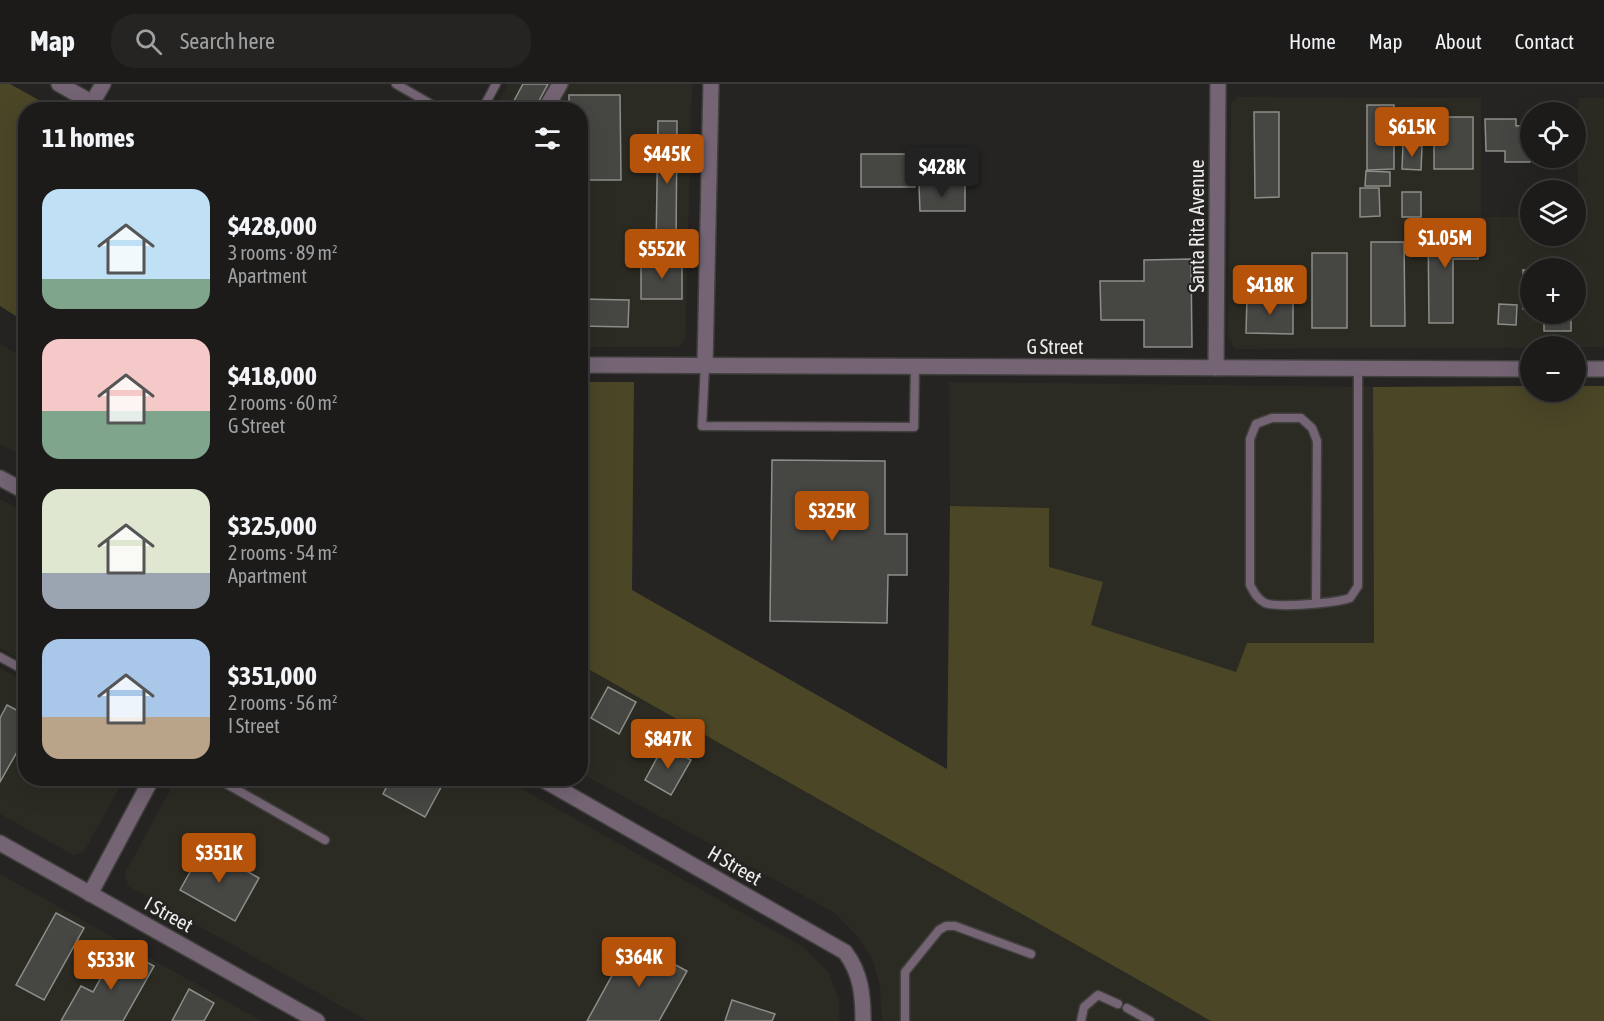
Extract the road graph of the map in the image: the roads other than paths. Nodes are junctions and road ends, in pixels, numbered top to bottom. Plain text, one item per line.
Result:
1 (59, 84) edge
2 (103, 84) edge
3 (396, 84) edge
4 (496, 84) edge
5 (560, 84) edge
6 (711, 84) edge
7 (1218, 84) edge
8 (91, 102) edge
9 (99, 102) edge
10 (427, 102) edge
11 (486, 102) edge
12 (550, 102) edge
13 (705, 364) junction
14 (588, 365) edge
15 (915, 366) junction
16 (1216, 368) junction
17 (1358, 368) junction
18 (1520, 369) edge
19 (1586, 369) edge
20 (1604, 369) edge
21 (0, 478) edge
22 (18, 488) edge
23 (1316, 603) junction
24 (0, 657) edge
25 (18, 667) edge
26 (148, 786) edge
27 (230, 786) edge
28 (554, 786) edge
29 (325, 840) dead end
30 (0, 843) edge
31 (90, 894) junction
32 (1031, 954) dead end
33 (1118, 1004) dead end
34 (1127, 1008) dead end
35 (317, 1021) edge
36 (863, 1021) edge
37 (905, 1021) edge
38 (1081, 1021) edge
39 (1150, 1021) edge

1 - 8 street
2 - 9 street
3 - 10 lane
4 - 11 lane
5 - 12 street
6 - 13 street
7 - 16 street, Santa Rita Avenue
13 - 14 street, G Street
13 - 15 street, G Street
13 - 15 lane
15 - 16 street, G Street
16 - 17 street, G Street
17 - 18 street, G Street
17 - 23 lane
19 - 20 street
21 - 22 street
23 - 23 lane
24 - 25 lane
26 - 31 street
27 - 29 lane
28 - 36 street, H Street
30 - 31 street, I Street
31 - 35 street, I Street
32 - 37 lane
33 - 38 lane
34 - 39 lane

